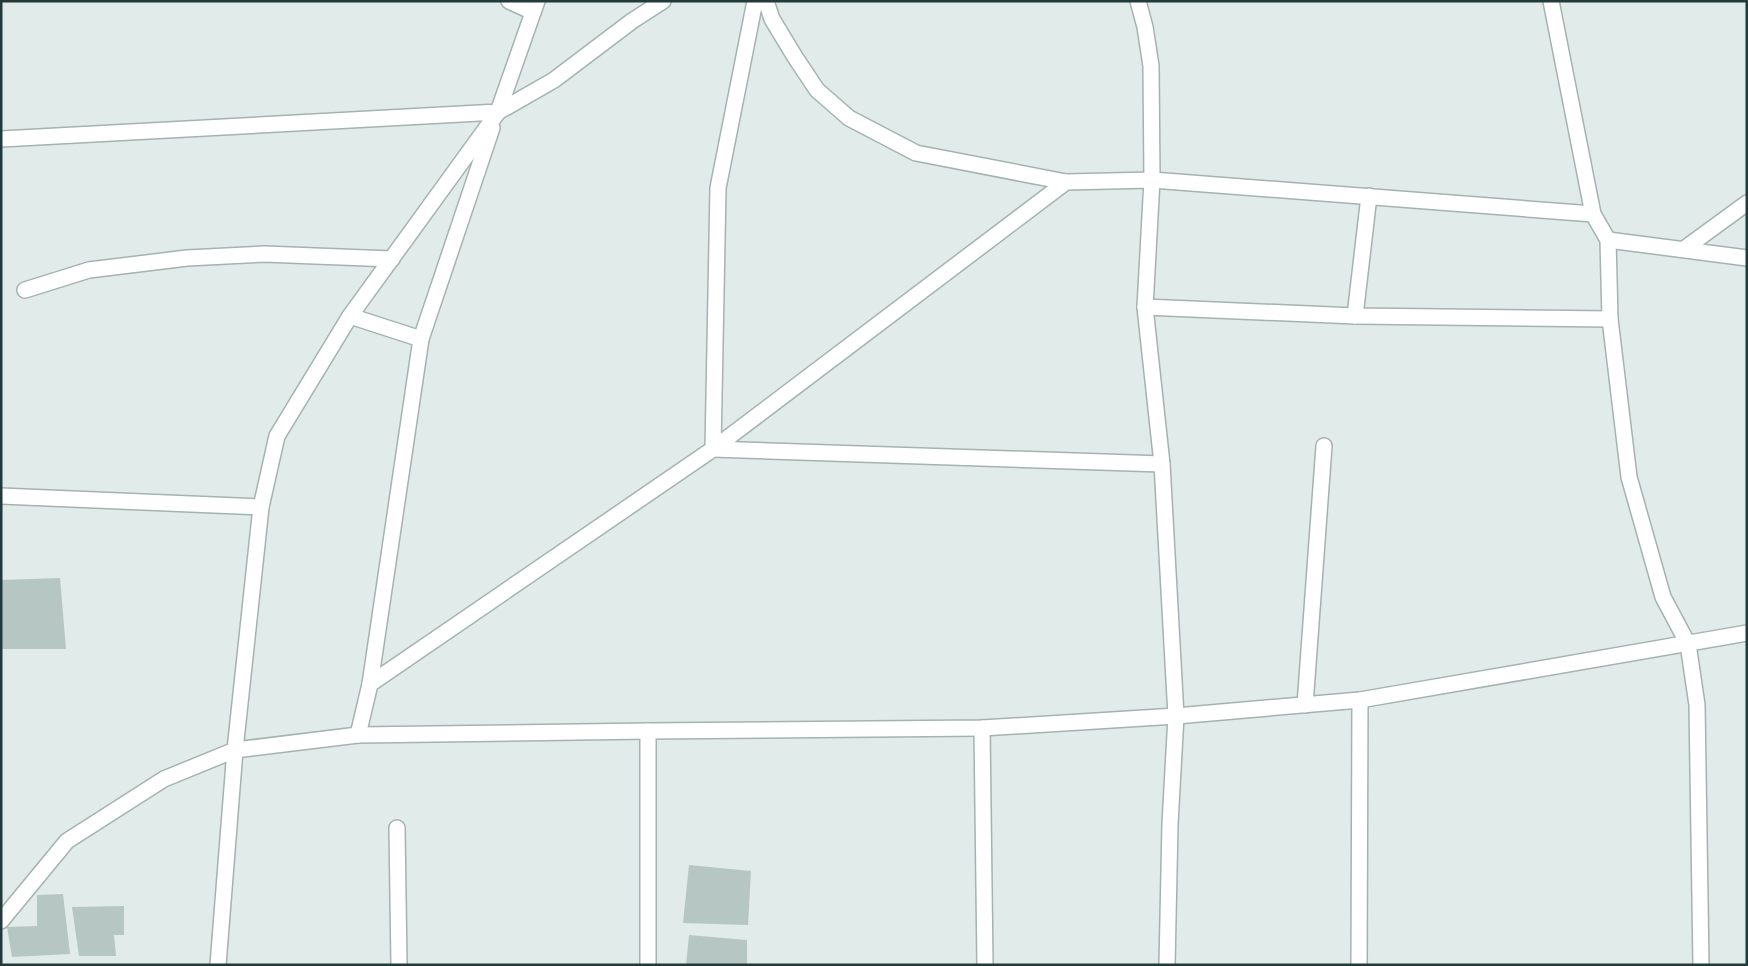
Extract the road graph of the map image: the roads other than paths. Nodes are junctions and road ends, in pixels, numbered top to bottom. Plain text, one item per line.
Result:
1 (509, 1) edge
2 (663, 1) edge
3 (755, 1) edge
4 (766, 1) edge
5 (1138, 1) edge
6 (1551, 1) edge
7 (535, 7) edge
8 (498, 112) junction
9 (1, 139) edge
10 (1152, 180) junction
11 (1066, 182) junction
12 (1369, 196) junction
13 (1747, 203) edge
14 (1593, 214) junction
15 (1608, 240) junction
16 (1684, 249) junction
17 (1747, 258) edge
18 (392, 259) junction
19 (25, 290) dead end
20 (1145, 307) junction
21 (350, 316) junction
22 (1355, 316) junction
23 (1610, 319) junction
24 (421, 339) junction
25 (1324, 446) dead end
26 (713, 449) junction
27 (1162, 464) junction
28 (1, 496) edge
29 (261, 507) junction
30 (1747, 633) edge
31 (1688, 644) junction
32 (370, 684) junction
33 (1360, 700) junction
34 (1304, 705) junction
35 (1176, 716) junction
36 (982, 728) junction
37 (648, 731) junction
38 (358, 735) junction
39 (235, 750) junction
40 (397, 828) dead end
41 (1, 921) edge
42 (218, 965) edge
43 (399, 965) edge
44 (648, 965) edge
45 (985, 965) edge
46 (1167, 965) edge
47 (1359, 965) edge
48 (1701, 965) edge

1 - 7 street
2 - 8 street
3 - 26 street
4 - 11 street
5 - 10 street
6 - 14 street
7 - 8 street
8 - 9 street
8 - 18 street
8 - 24 street
10 - 11 street
10 - 12 street
10 - 20 street
11 - 26 street
12 - 14 street
12 - 22 street
13 - 16 street
14 - 15 street
15 - 16 street
15 - 23 street
16 - 17 street
18 - 19 street
18 - 21 street
20 - 22 street
20 - 27 street
21 - 24 street
21 - 29 street
22 - 23 street
23 - 31 street
24 - 32 street
25 - 34 street
26 - 27 street
26 - 32 street
27 - 35 street
28 - 29 street
29 - 39 street
30 - 31 street
31 - 33 street
31 - 48 street
32 - 38 street
33 - 34 street
33 - 47 street
34 - 35 street
35 - 36 street
35 - 46 street
36 - 37 street
36 - 45 street
37 - 38 street
37 - 44 street
38 - 39 street
39 - 41 street
39 - 42 street
40 - 43 street

